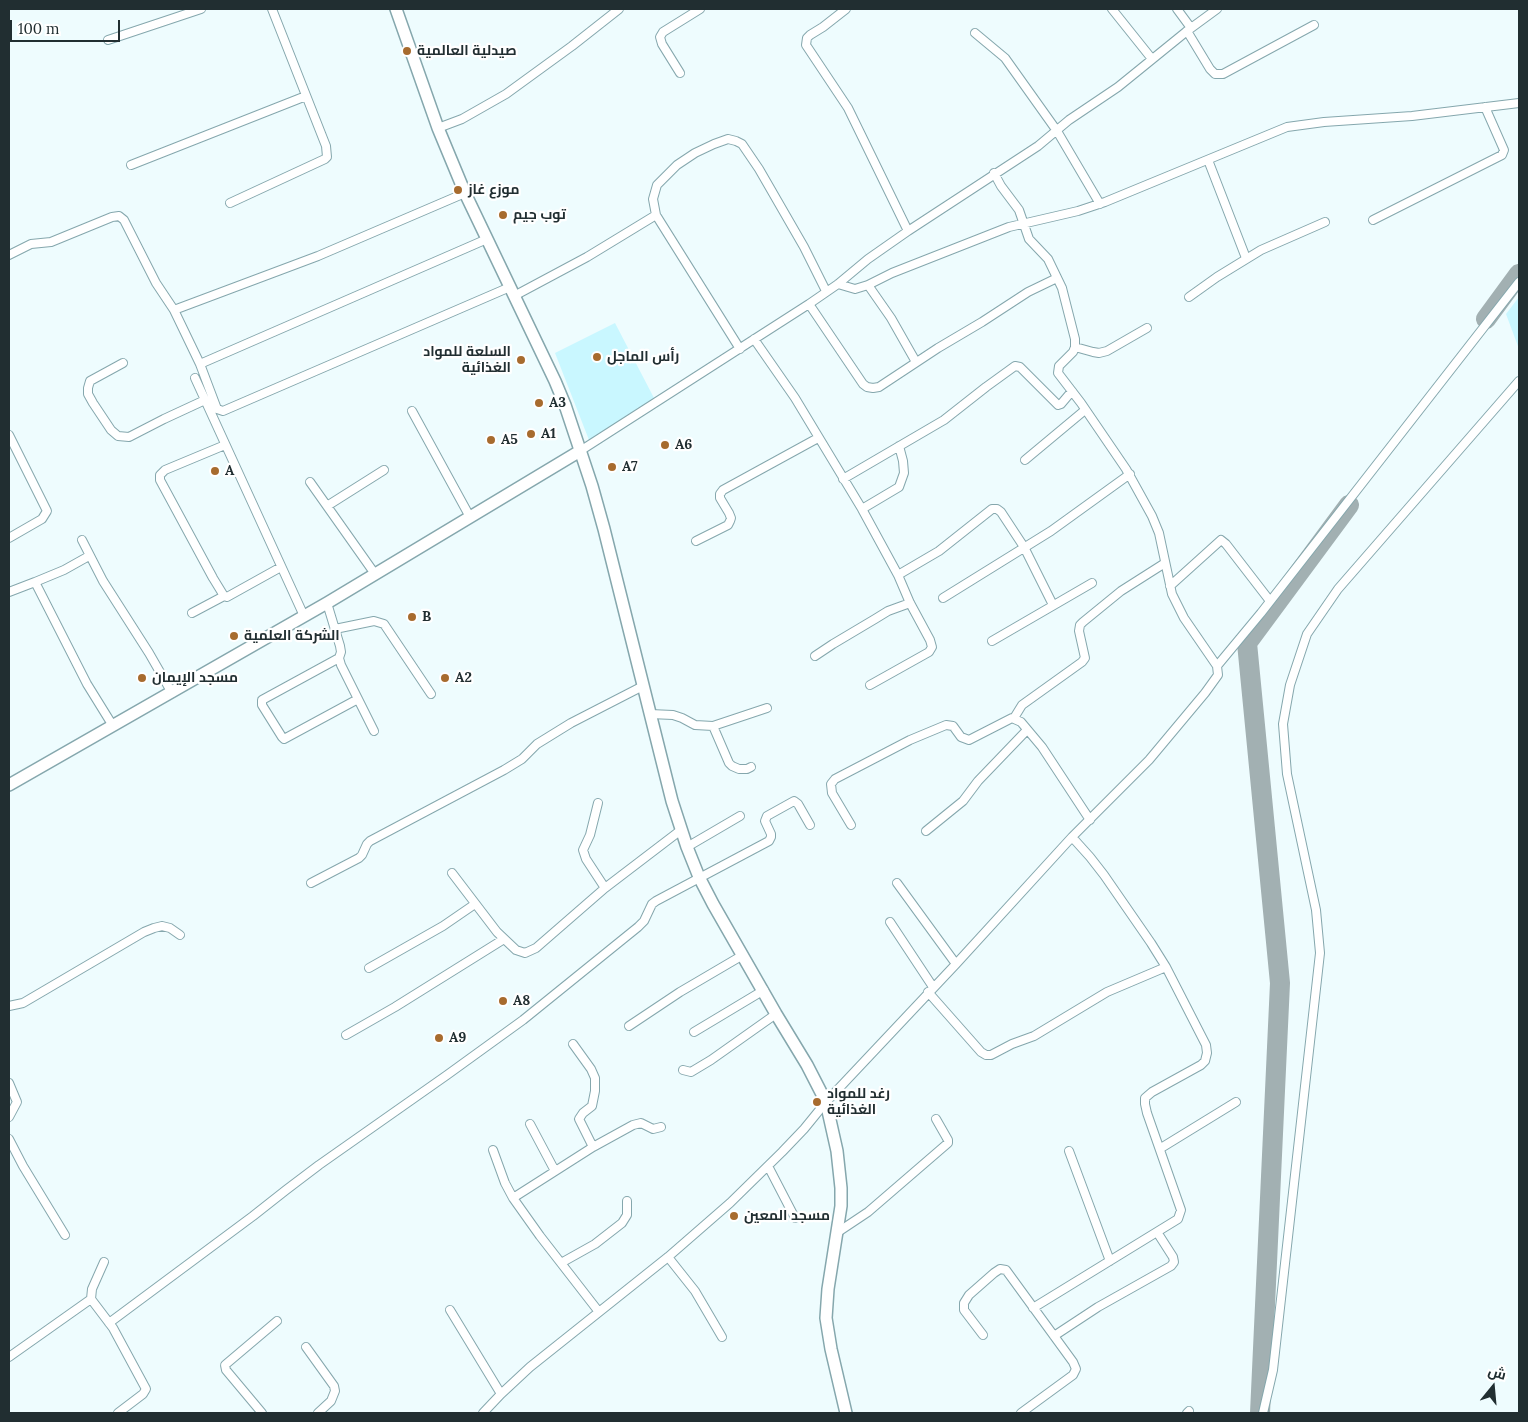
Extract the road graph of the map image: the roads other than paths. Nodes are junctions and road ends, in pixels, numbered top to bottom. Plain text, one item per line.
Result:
1 (201, 9) edge
2 (272, 9) edge
3 (396, 9) edge
4 (619, 9) edge
5 (700, 9) edge
6 (846, 9) edge
7 (1112, 9) edge
8 (1177, 9) edge
9 (1217, 9) edge
10 (1314, 25) dead end
11 (1189, 29) junction
12 (975, 33) dead end
13 (108, 40) dead end
14 (1152, 59) junction
15 (680, 73) dead end
16 (306, 96) junction
17 (1519, 103) edge
18 (1485, 107) junction
19 (438, 128) junction
20 (1057, 130) junction
21 (1208, 160) junction
22 (131, 165) dead end
23 (994, 174) junction
24 (465, 193) junction
25 (230, 203) dead end
26 (1100, 204) junction
27 (656, 215) junction
28 (1373, 220) dead end
29 (1325, 222) dead end
30 (1024, 223) junction
31 (908, 231) junction
32 (487, 239) junction
33 (9, 255) edge
34 (1246, 258) junction
35 (1057, 278) junction
36 (1519, 282) edge
37 (838, 284) junction
38 (868, 285) junction
39 (826, 291) junction
40 (512, 292) junction
41 (1189, 297) dead end
42 (809, 304) junction
43 (174, 310) junction
44 (1148, 328) dead end
45 (754, 339) junction
46 (1075, 347) junction
47 (740, 349) junction
48 (916, 362) junction
49 (124, 363) dead end
50 (200, 364) junction
51 (195, 378) dead end
52 (1519, 381) edge
53 (1072, 391) junction
54 (205, 400) junction
55 (1086, 410) junction
56 (412, 411) dead end
57 (9, 435) edge
58 (818, 438) junction
59 (225, 445) junction
60 (899, 446) junction
61 (580, 451) junction
62 (1025, 460) dead end
63 (384, 470) dead end
64 (1130, 474) junction
65 (844, 479) junction
66 (310, 482) dead end
67 (327, 506) junction
68 (862, 509) junction
69 (470, 517) junction
70 (9, 538) edge
71 (82, 540) dead end
72 (696, 540) dead end
73 (1024, 547) junction
74 (89, 556) junction
75 (1165, 564) junction
76 (281, 567) junction
77 (375, 574) junction
78 (898, 575) junction
79 (35, 582) junction
80 (1092, 583) dead end
81 (1170, 586) junction
82 (9, 592) edge
83 (224, 596) junction
84 (943, 598) dead end
85 (1270, 601) junction
86 (327, 603) junction
87 (910, 604) junction
88 (1053, 605) junction
89 (192, 613) dead end
90 (304, 616) junction
91 (335, 629) junction
92 (992, 641) dead end
93 (815, 656) dead end
94 (339, 658) junction
95 (1217, 666) junction
96 (870, 685) dead end
97 (643, 686) junction
98 (172, 693) junction
99 (431, 694) dead end
100 (358, 699) junction
101 (768, 708) dead end
102 (650, 714) junction
103 (1014, 718) junction
104 (113, 726) junction
105 (713, 726) junction
106 (374, 730) dead end
107 (1027, 730) junction
108 (751, 767) dead end
109 (9, 785) edge
110 (598, 803) dead end
111 (740, 816) dead end
112 (1090, 820) junction
113 (810, 825) dead end
114 (851, 825) dead end
115 (681, 830) junction
116 (926, 831) dead end
117 (1072, 837) junction
118 (687, 847) junction
119 (452, 873) dead end
120 (699, 877) junction
121 (311, 883) dead end
122 (897, 883) dead end
123 (605, 888) junction
124 (475, 904) junction
125 (890, 922) dead end
126 (180, 935) dead end
127 (504, 939) junction
128 (743, 955) junction
129 (956, 964) junction
130 (1166, 967) junction
131 (369, 968) dead end
132 (764, 990) junction
133 (931, 990) junction
134 (9, 1006) edge
135 (776, 1014) junction
136 (629, 1026) dead end
137 (694, 1032) dead end
138 (346, 1035) dead end
139 (573, 1044) dead end
140 (683, 1070) dead end
141 (9, 1083) edge
142 (826, 1102) junction
143 (1236, 1102) dead end
144 (9, 1117) edge
145 (936, 1119) dead end
146 (530, 1124) dead end
147 (661, 1127) dead end
148 (9, 1139) edge
149 (593, 1147) junction
150 (1161, 1148) junction
151 (493, 1150) dead end
152 (1069, 1151) dead end
153 (768, 1166) junction
154 (555, 1171) junction
155 (512, 1198) junction
156 (627, 1201) dead end
157 (794, 1218) dead end
158 (838, 1232) junction
159 (1157, 1232) junction
160 (65, 1235) dead end
161 (668, 1257) junction
162 (1110, 1261) junction
163 (104, 1262) dead end
164 (561, 1262) junction
165 (92, 1298) junction
166 (1033, 1308) junction
167 (450, 1310) dead end
168 (599, 1312) junction
169 (277, 1321) dead end
170 (109, 1323) junction
171 (983, 1335) dead end
172 (1054, 1336) junction
173 (722, 1337) dead end
174 (306, 1346) dead end
175 (9, 1357) edge
176 (501, 1394) junction
177 (118, 1413) edge
178 (262, 1413) edge
179 (318, 1413) edge
180 (483, 1413) edge
181 (846, 1413) edge
182 (1021, 1413) edge
183 (1263, 1413) edge

1 - 13 street
2 - 16 street
3 - 19 street
4 - 19 street
5 - 15 street
6 - 31 street
7 - 14 street
8 - 11 street
9 - 11 street
10 - 11 street
11 - 14 street
12 - 20 street
14 - 20 street
16 - 22 street
16 - 25 street
17 - 18 street
18 - 21 street
18 - 28 street
19 - 24 street
20 - 23 street
20 - 26 street
21 - 26 street
21 - 34 street
23 - 30 street
23 - 31 street
24 - 32 street
24 - 43 street
26 - 30 street
27 - 39 street
27 - 40 street
27 - 47 street
29 - 34 street
30 - 35 street
30 - 38 street
31 - 37 street
32 - 40 street
32 - 50 street
33 - 43 street
34 - 41 street
35 - 46 street
35 - 48 street
36 - 85 street
37 - 38 street
37 - 39 street
38 - 48 street
39 - 42 street
40 - 50 street
40 - 61 street
42 - 45 street
42 - 48 street
43 - 50 street
44 - 46 street
45 - 47 street
45 - 58 street
46 - 53 street
47 - 61 street
49 - 54 street
51 - 54 street
52 - 183 street
53 - 55 street
53 - 60 street
54 - 59 street
55 - 62 street
55 - 64 street
56 - 69 street
57 - 70 street
58 - 65 street
58 - 72 street
59 - 76 street
59 - 83 street
60 - 65 street
60 - 68 street
61 - 69 street
61 - 97 street
63 - 67 street
64 - 73 street
64 - 75 street
65 - 68 street
66 - 67 street
67 - 77 street
68 - 78 street
69 - 77 street
71 - 74 street
73 - 78 street
73 - 84 street
73 - 88 street
74 - 79 street
74 - 98 street
75 - 81 street
75 - 103 street
76 - 83 street
76 - 90 street
77 - 86 street
78 - 87 street
79 - 82 street
79 - 104 street
80 - 88 street
81 - 85 street
81 - 95 street
83 - 89 street
85 - 95 street
86 - 90 street
86 - 91 street
87 - 93 street
87 - 96 street
88 - 92 street
90 - 98 street
91 - 94 street
91 - 99 street
94 - 100 street
94 - 100 street
95 - 112 street
97 - 102 street
97 - 121 street
98 - 104 street
100 - 106 street
101 - 105 street
102 - 105 street
102 - 115 street
103 - 107 street
103 - 114 street
104 - 109 street
105 - 108 street
107 - 112 street
107 - 116 street
110 - 123 street
111 - 118 street
112 - 117 street
113 - 120 street
115 - 118 street
115 - 123 street
117 - 129 street
117 - 130 street
118 - 120 street
119 - 124 street
120 - 128 street
120 - 170 street
122 - 129 street
123 - 127 street
124 - 127 street
124 - 131 street
125 - 133 street
126 - 134 street
127 - 138 street
128 - 132 street
128 - 136 street
129 - 133 street
130 - 133 street
130 - 150 street
132 - 135 street
132 - 137 street
133 - 142 street
135 - 140 street
135 - 142 street
139 - 149 street
141 - 144 street
142 - 153 street
142 - 158 street
143 - 150 street
145 - 158 street
146 - 154 street
147 - 149 street
148 - 160 street
149 - 154 street
150 - 159 street
151 - 155 street
152 - 162 street
153 - 157 street
153 - 161 street
154 - 155 street
155 - 164 street
156 - 164 street
158 - 181 street
159 - 162 street
159 - 172 street
161 - 168 street
161 - 173 street
162 - 166 street
163 - 165 street
164 - 168 street
165 - 170 street
165 - 175 street
166 - 171 street
166 - 172 street
167 - 176 street
168 - 176 street
169 - 178 street
170 - 177 street
172 - 182 street
174 - 179 street
176 - 180 street

